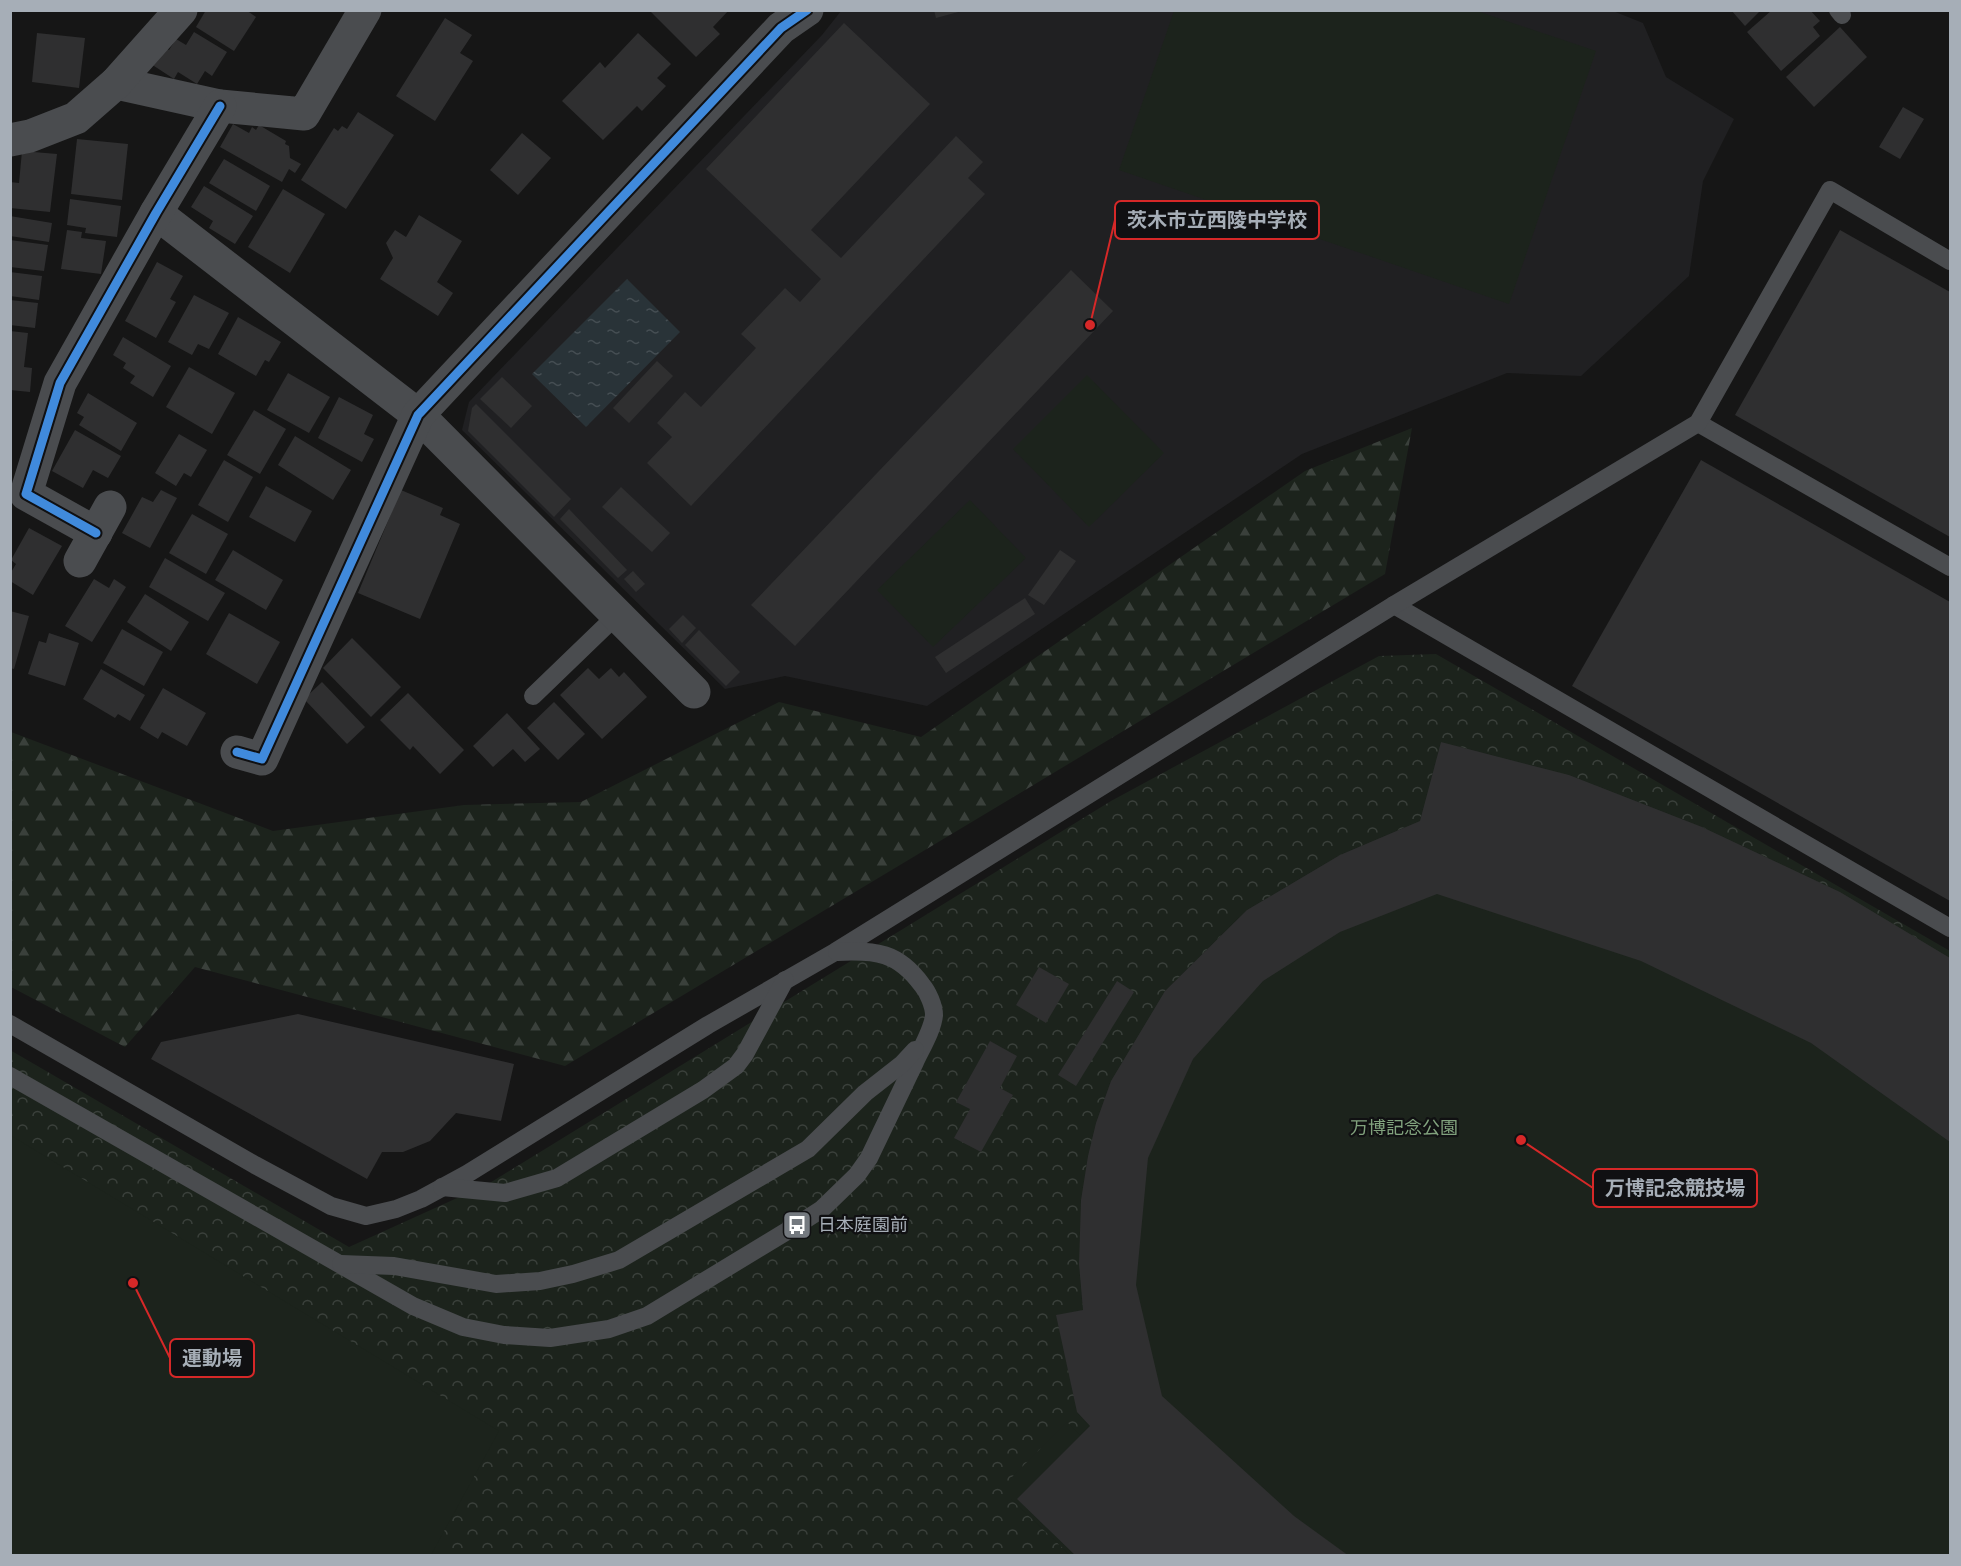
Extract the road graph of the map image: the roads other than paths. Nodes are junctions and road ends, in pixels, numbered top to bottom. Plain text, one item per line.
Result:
1 (181, 10) edge
2 (365, 10) edge
3 (807, 10) edge
4 (116, 83) junction
5 (220, 106) junction
6 (10, 140) edge
7 (156, 213) junction
8 (1950, 261) edge
9 (418, 415) junction
10 (1698, 423) junction
11 (95, 534) dead end
12 (1950, 567) edge
13 (1394, 605) junction
14 (617, 615) junction
15 (694, 693) dead end
16 (533, 696) dead end
17 (237, 752) dead end
18 (1950, 928) edge
19 (835, 952) junction
20 (785, 980) junction
21 (10, 1024) edge
22 (927, 1038) junction
23 (10, 1076) edge
24 (442, 1187) junction
25 (339, 1264) junction

1 - 4 street
2 - 5 street
3 - 9 street
4 - 5 street
4 - 6 street
5 - 7 street
7 - 9 street
7 - 11 street
8 - 10 lane
9 - 14 street
9 - 17 street
10 - 12 lane
10 - 13 lane
13 - 18 lane
13 - 19 lane
14 - 15 street
14 - 16 lane
19 - 20 lane
19 - 22 lane
20 - 24 lane
20 - 24 lane
21 - 24 lane
22 - 25 lane
22 - 25 lane
23 - 25 lane

